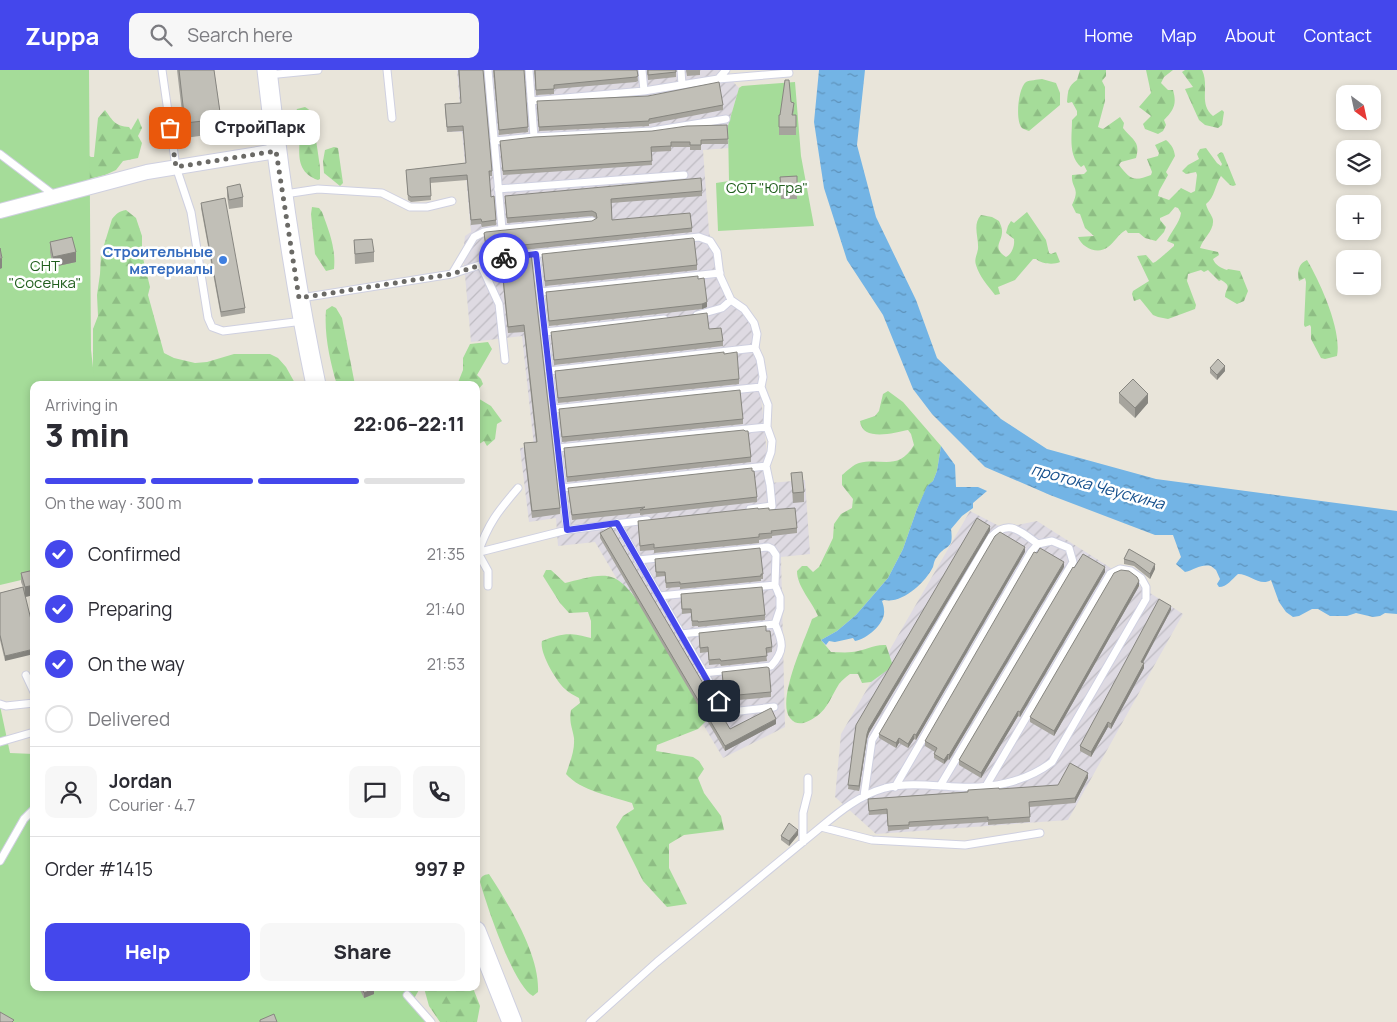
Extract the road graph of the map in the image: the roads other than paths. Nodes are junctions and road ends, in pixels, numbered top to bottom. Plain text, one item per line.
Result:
1 (162, 70) edge
2 (318, 70) edge
3 (387, 70) edge
4 (488, 70) edge
5 (529, 70) edge
6 (642, 70) edge
7 (681, 70) edge
8 (726, 70) edge
9 (267, 72) edge
10 (790, 73) dead end
11 (718, 79) junction
12 (682, 85) junction
13 (644, 92) junction
14 (531, 101) junction
15 (392, 118) dead end
16 (726, 119) dead end
17 (534, 137) junction
18 (494, 141) junction
19 (276, 151) junction
20 (0, 154) edge
21 (176, 167) junction
22 (684, 175) dead end
23 (498, 189) junction
24 (282, 194) junction
25 (55, 196) junction
26 (452, 201) dead end
27 (0, 212) edge
28 (592, 221) edge
29 (502, 229) junction
30 (536, 254) junction
31 (481, 264) junction
32 (720, 272) junction
33 (452, 274) junction
34 (541, 292) junction
35 (299, 298) junction
36 (731, 300) junction
37 (693, 315) edge
38 (673, 318) edge
39 (303, 321) junction
40 (545, 332) junction
41 (755, 348) junction
42 (505, 360) dead end
43 (549, 371) junction
44 (315, 381) edge
45 (761, 387) junction
46 (554, 409) junction
47 (767, 427) junction
48 (558, 448) junction
49 (766, 466) junction
50 (518, 488) dead end
51 (562, 488) junction
52 (743, 509) edge
53 (656, 519) edge
54 (617, 523) junction
55 (567, 530) junction
56 (1038, 544) junction
57 (480, 546) edge
58 (480, 552) edge
59 (480, 558) edge
60 (638, 560) junction
61 (775, 585) junction
62 (488, 586) dead end
63 (659, 596) junction
64 (775, 624) junction
65 (681, 634) junction
66 (704, 673) junction
67 (26, 675) dead end
68 (30, 684) edge
69 (30, 703) edge
70 (0, 704) edge
71 (774, 707) dead end
72 (30, 733) edge
73 (0, 742) edge
74 (808, 778) dead end
75 (940, 786) junction
76 (986, 786) junction
77 (895, 787) junction
78 (864, 796) junction
79 (30, 813) edge
80 (821, 827) junction
81 (1040, 832) dead end
82 (803, 842) junction
83 (0, 861) edge
84 (480, 941) edge
85 (407, 995) dead end
86 (431, 1022) edge
87 (512, 1022) edge
88 (590, 1022) edge

1 - 21 lane
2 - 9 lane
3 - 15 lane
4 - 18 lane
5 - 14 lane
6 - 13 lane
7 - 12 lane
8 - 11 lane
9 - 19 main road
10 - 11 lane
11 - 12 lane
12 - 13 lane
13 - 14 lane
14 - 17 lane
16 - 17 lane
17 - 18 lane
18 - 23 lane
19 - 21 street
19 - 24 main road
20 - 25 lane
21 - 25 street
21 - 39 lane
22 - 23 lane
23 - 29 lane
24 - 26 lane
24 - 35 main road
25 - 27 street
28 - 29 lane
29 - 33 lane
30 - 31 lane
30 - 32 lane
30 - 34 lane
31 - 33 lane
31 - 42 lane
32 - 34 lane
32 - 36 lane
33 - 35 lane
34 - 40 lane
35 - 39 main road
36 - 37 lane
36 - 41 lane
38 - 40 lane
39 - 44 main road
40 - 43 lane
41 - 43 lane
41 - 45 lane
43 - 46 lane
45 - 46 lane
45 - 47 lane
46 - 48 lane
47 - 48 lane
47 - 49 lane
48 - 51 lane
49 - 51 lane
49 - 52 lane
50 - 57 lane
51 - 55 lane
53 - 54 lane
54 - 55 lane
54 - 60 lane
55 - 58 lane
56 - 75 lane
56 - 77 lane
56 - 78 lane
59 - 62 lane
60 - 61 lane
60 - 63 lane
61 - 63 lane
61 - 64 lane
63 - 65 lane
64 - 65 lane
64 - 66 lane
65 - 66 lane
66 - 71 lane
67 - 68 lane
69 - 70 lane
72 - 73 lane
74 - 82 lane
75 - 76 lane
75 - 77 lane
76 - 76 lane
77 - 78 lane
78 - 80 lane
79 - 83 lane
80 - 81 lane
80 - 82 lane
82 - 88 lane
84 - 87 main road
85 - 86 lane

